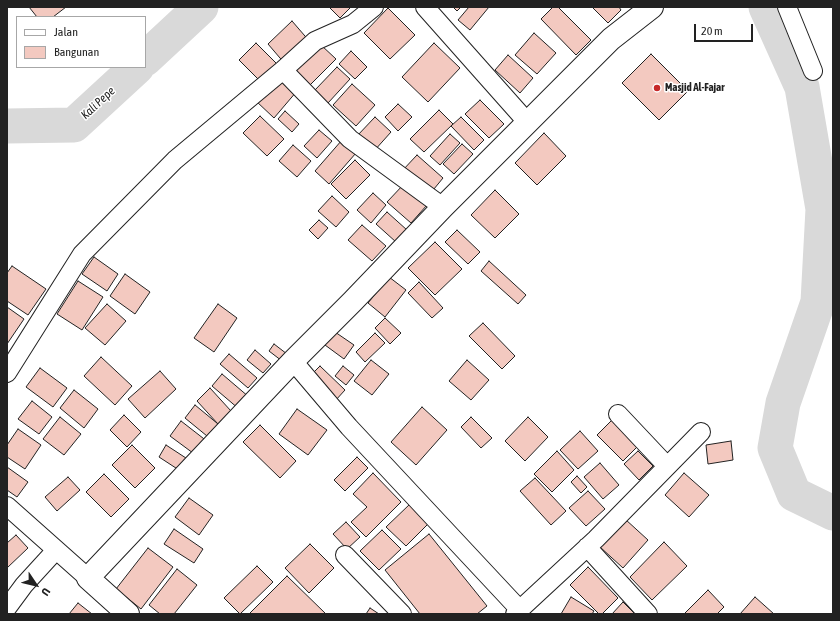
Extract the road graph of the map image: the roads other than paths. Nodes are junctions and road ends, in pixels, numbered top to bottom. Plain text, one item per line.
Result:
1 (374, 7) edge
2 (424, 7) edge
3 (652, 7) edge
4 (787, 7) edge
5 (283, 70) junction
6 (813, 71) dead end
7 (528, 123) junction
8 (443, 207) junction
9 (293, 361) junction
10 (7, 373) edge
11 (618, 414) dead end
12 (701, 432) dead end
13 (667, 466) junction
14 (7, 506) edge
15 (587, 547) junction
16 (56, 550) junction
17 (345, 555) dead end
18 (88, 578) junction
19 (7, 608) edge
20 (518, 612) edge
21 (128, 614) edge
22 (402, 614) edge
23 (648, 614) edge

1 - 5 street
2 - 7 street
3 - 7 street
4 - 6 street
5 - 8 street
5 - 10 street
7 - 8 street
8 - 9 street
9 - 18 street
9 - 20 street
11 - 13 street
12 - 13 street
13 - 15 street
14 - 16 street
15 - 20 street
15 - 23 street
16 - 18 street
16 - 19 street
17 - 22 street
18 - 21 street

